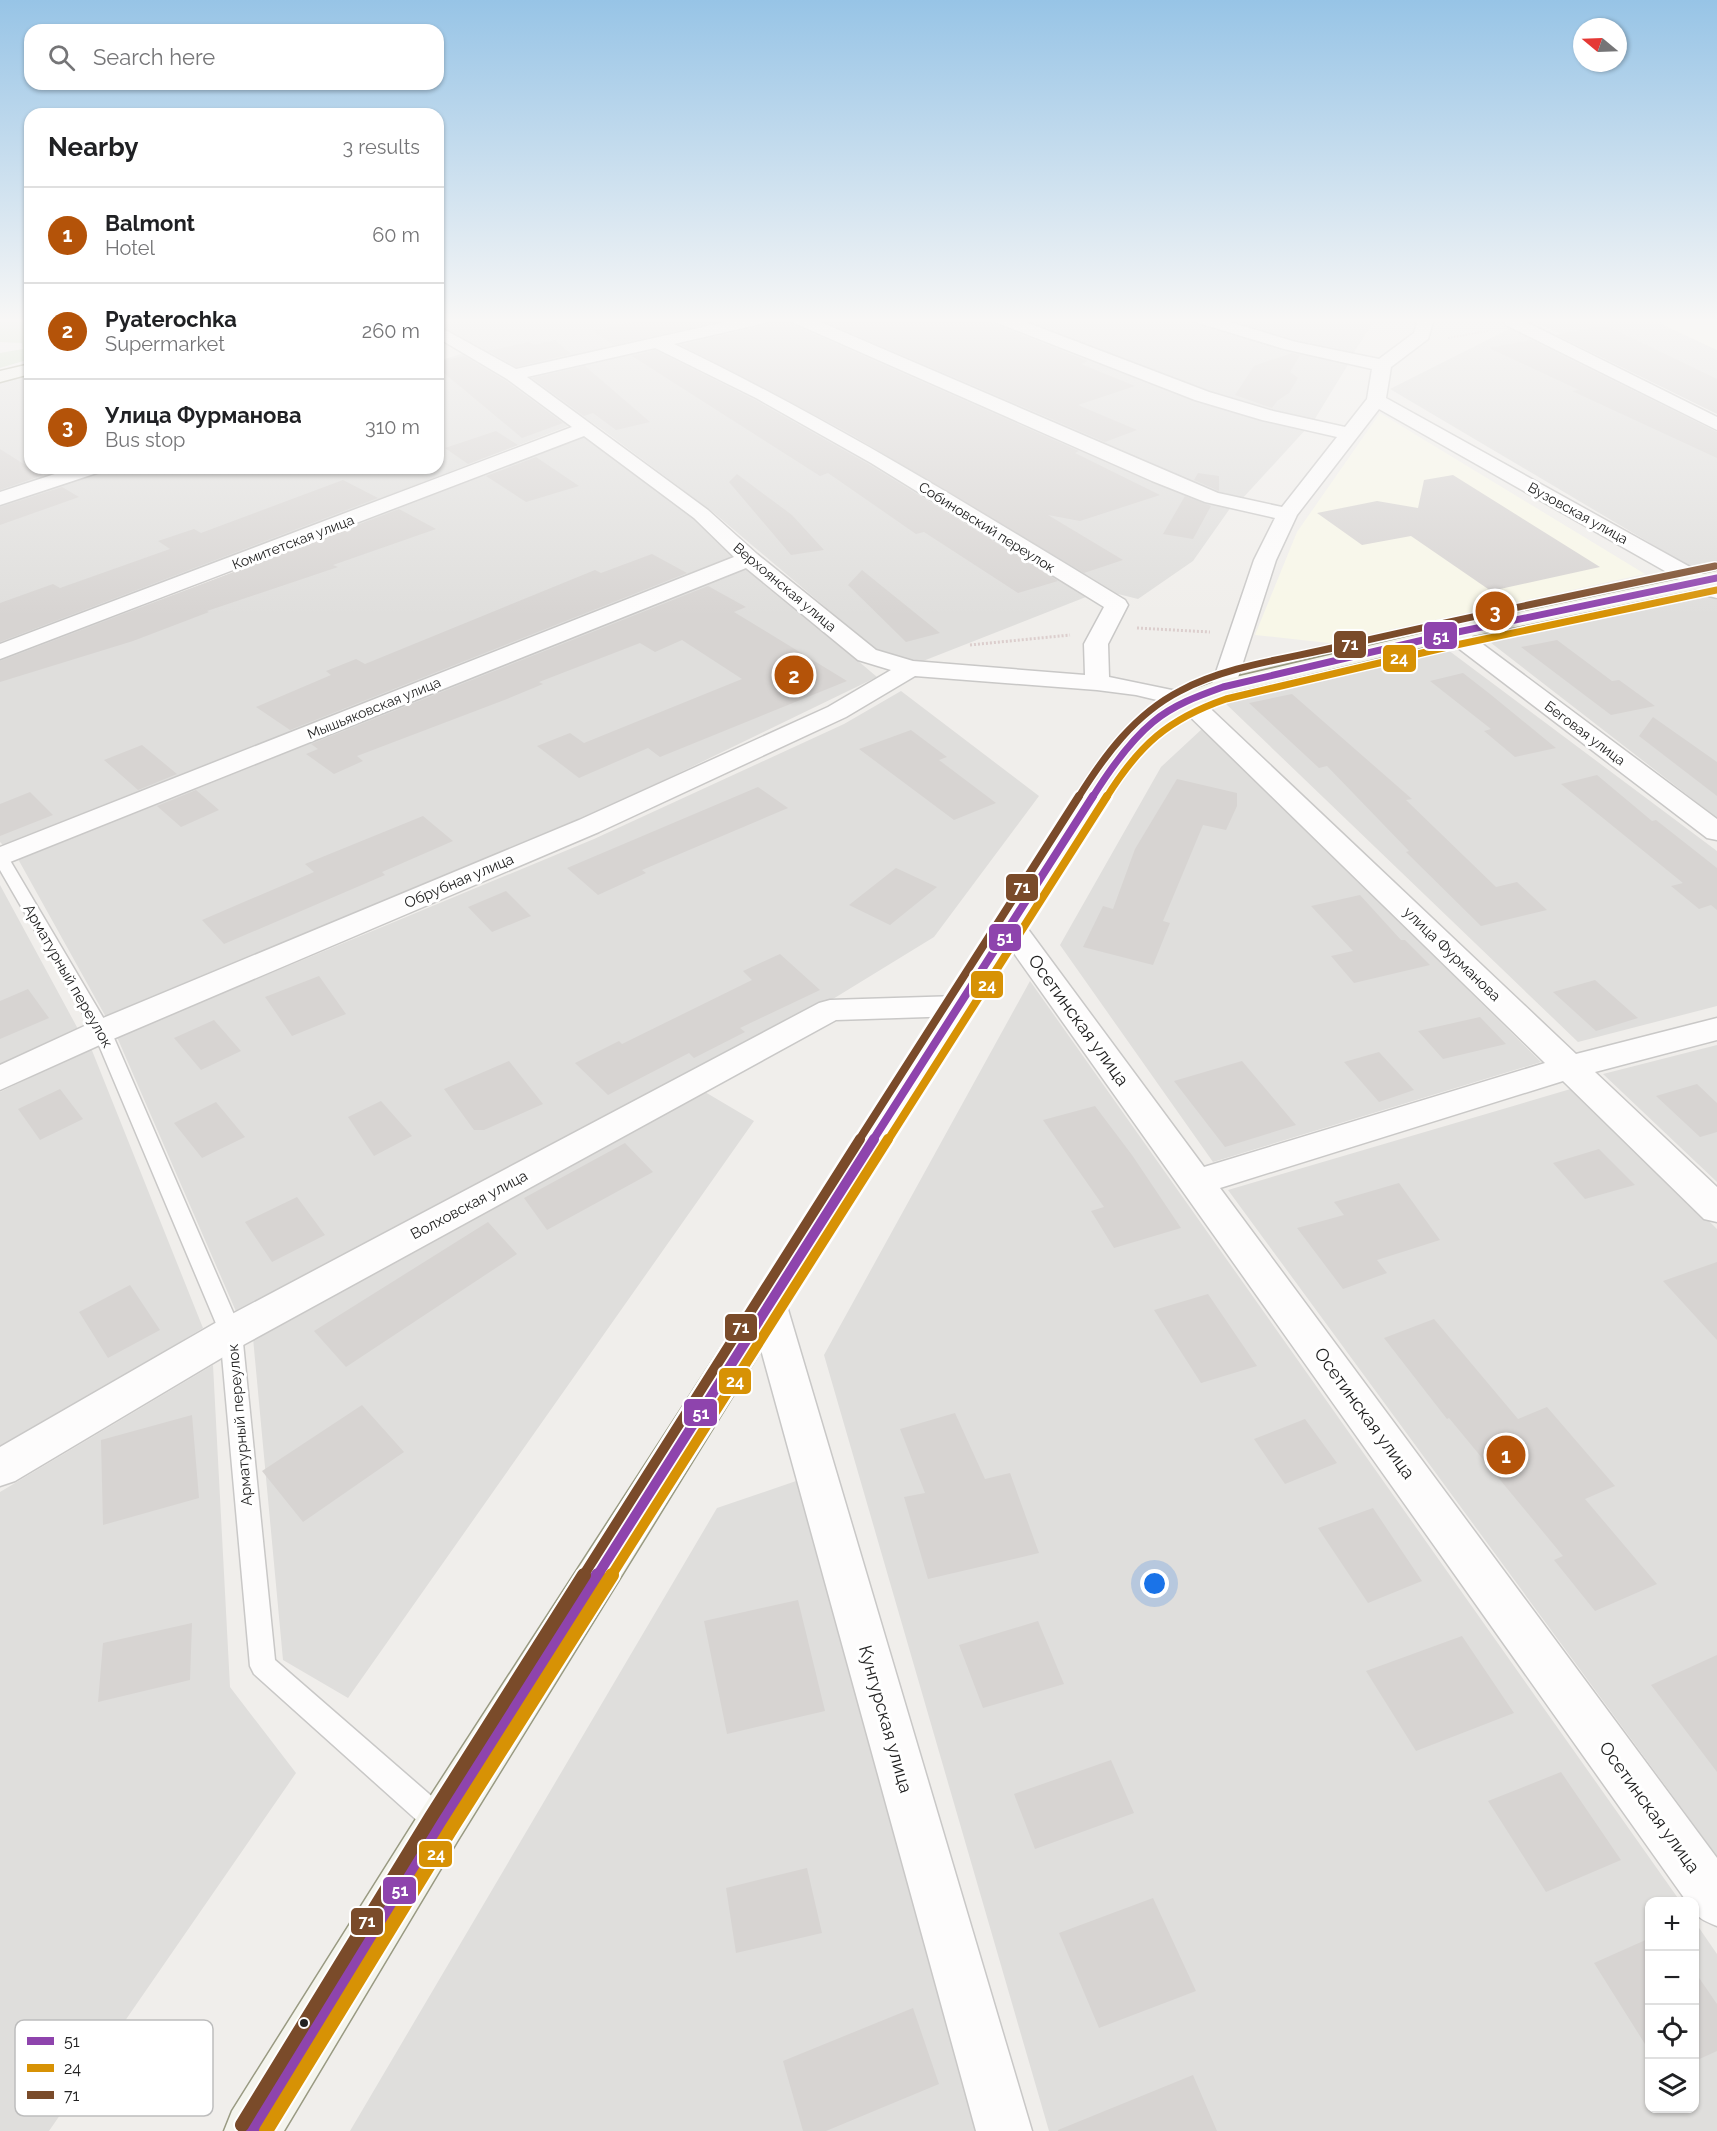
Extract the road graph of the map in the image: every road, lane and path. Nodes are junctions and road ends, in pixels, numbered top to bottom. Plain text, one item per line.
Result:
1 (570, 417) edge
2 (804, 417) edge
3 (1024, 417) edge
4 (1276, 417) edge
5 (1363, 417) edge
6 (1408, 417) edge
7 (585, 429) junction
8 (1351, 434) junction
9 (75, 474) edge
10 (0, 499) edge
11 (1287, 514) junction
12 (749, 559) junction
13 (1712, 583) edge
14 (1103, 631) junction
15 (1453, 633) junction
16 (1241, 634) junction
17 (961, 646) dead end
18 (0, 652) edge
19 (911, 668) junction
20 (1097, 682) junction
21 (1205, 693) junction
22 (1717, 832) edge
23 (0, 857) edge
24 (1011, 928) junction
25 (958, 1006) junction
26 (1717, 1029) edge
27 (102, 1030) junction
28 (1570, 1067) junction
29 (0, 1079) edge
30 (1198, 1182) junction
31 (1717, 1209) edge
32 (768, 1306) junction
33 (231, 1333) junction
34 (0, 1468) edge
35 (441, 1823) junction
36 (1717, 1900) edge
37 (261, 2124) edge
38 (1004, 2131) edge

1 - 7 street, Верхоянская улица
2 - 14 street, Собиновский переулок
3 - 11 street
4 - 8 street
5 - 8 street
6 - 13 street, Вузовская улица
7 - 12 street, Верхоянская улица
7 - 18 street, Комитетская улица
8 - 11 street
9 - 10 street
11 - 16 street
12 - 19 street, Верхоянская улица
12 - 23 street, Мышьяковская улица
13 - 15 street
14 - 16 path
14 - 17 path
14 - 20 street, Собиновский переулок
15 - 21 street
15 - 22 street, Беговая улица
16 - 21 street
19 - 20 street, Верхоянская улица
19 - 27 street, Обрубная улица
20 - 21 street, Верхоянская улица
21 - 24 street
21 - 28 street, улица Фурманова
23 - 27 lane, Арматурный переулок
24 - 25 street
24 - 30 street, Осетинская улица
25 - 32 street
25 - 33 street, Волховская улица
26 - 28 street
27 - 29 street, Обрубная улица
27 - 33 lane, Арматурный переулок
28 - 30 street
28 - 31 street, улица Фурманова
30 - 36 street, Осетинская улица
32 - 35 street
32 - 38 street, Кунгурская улица
33 - 34 street, Волховская улица
33 - 35 lane, Арматурный переулок
35 - 37 street

